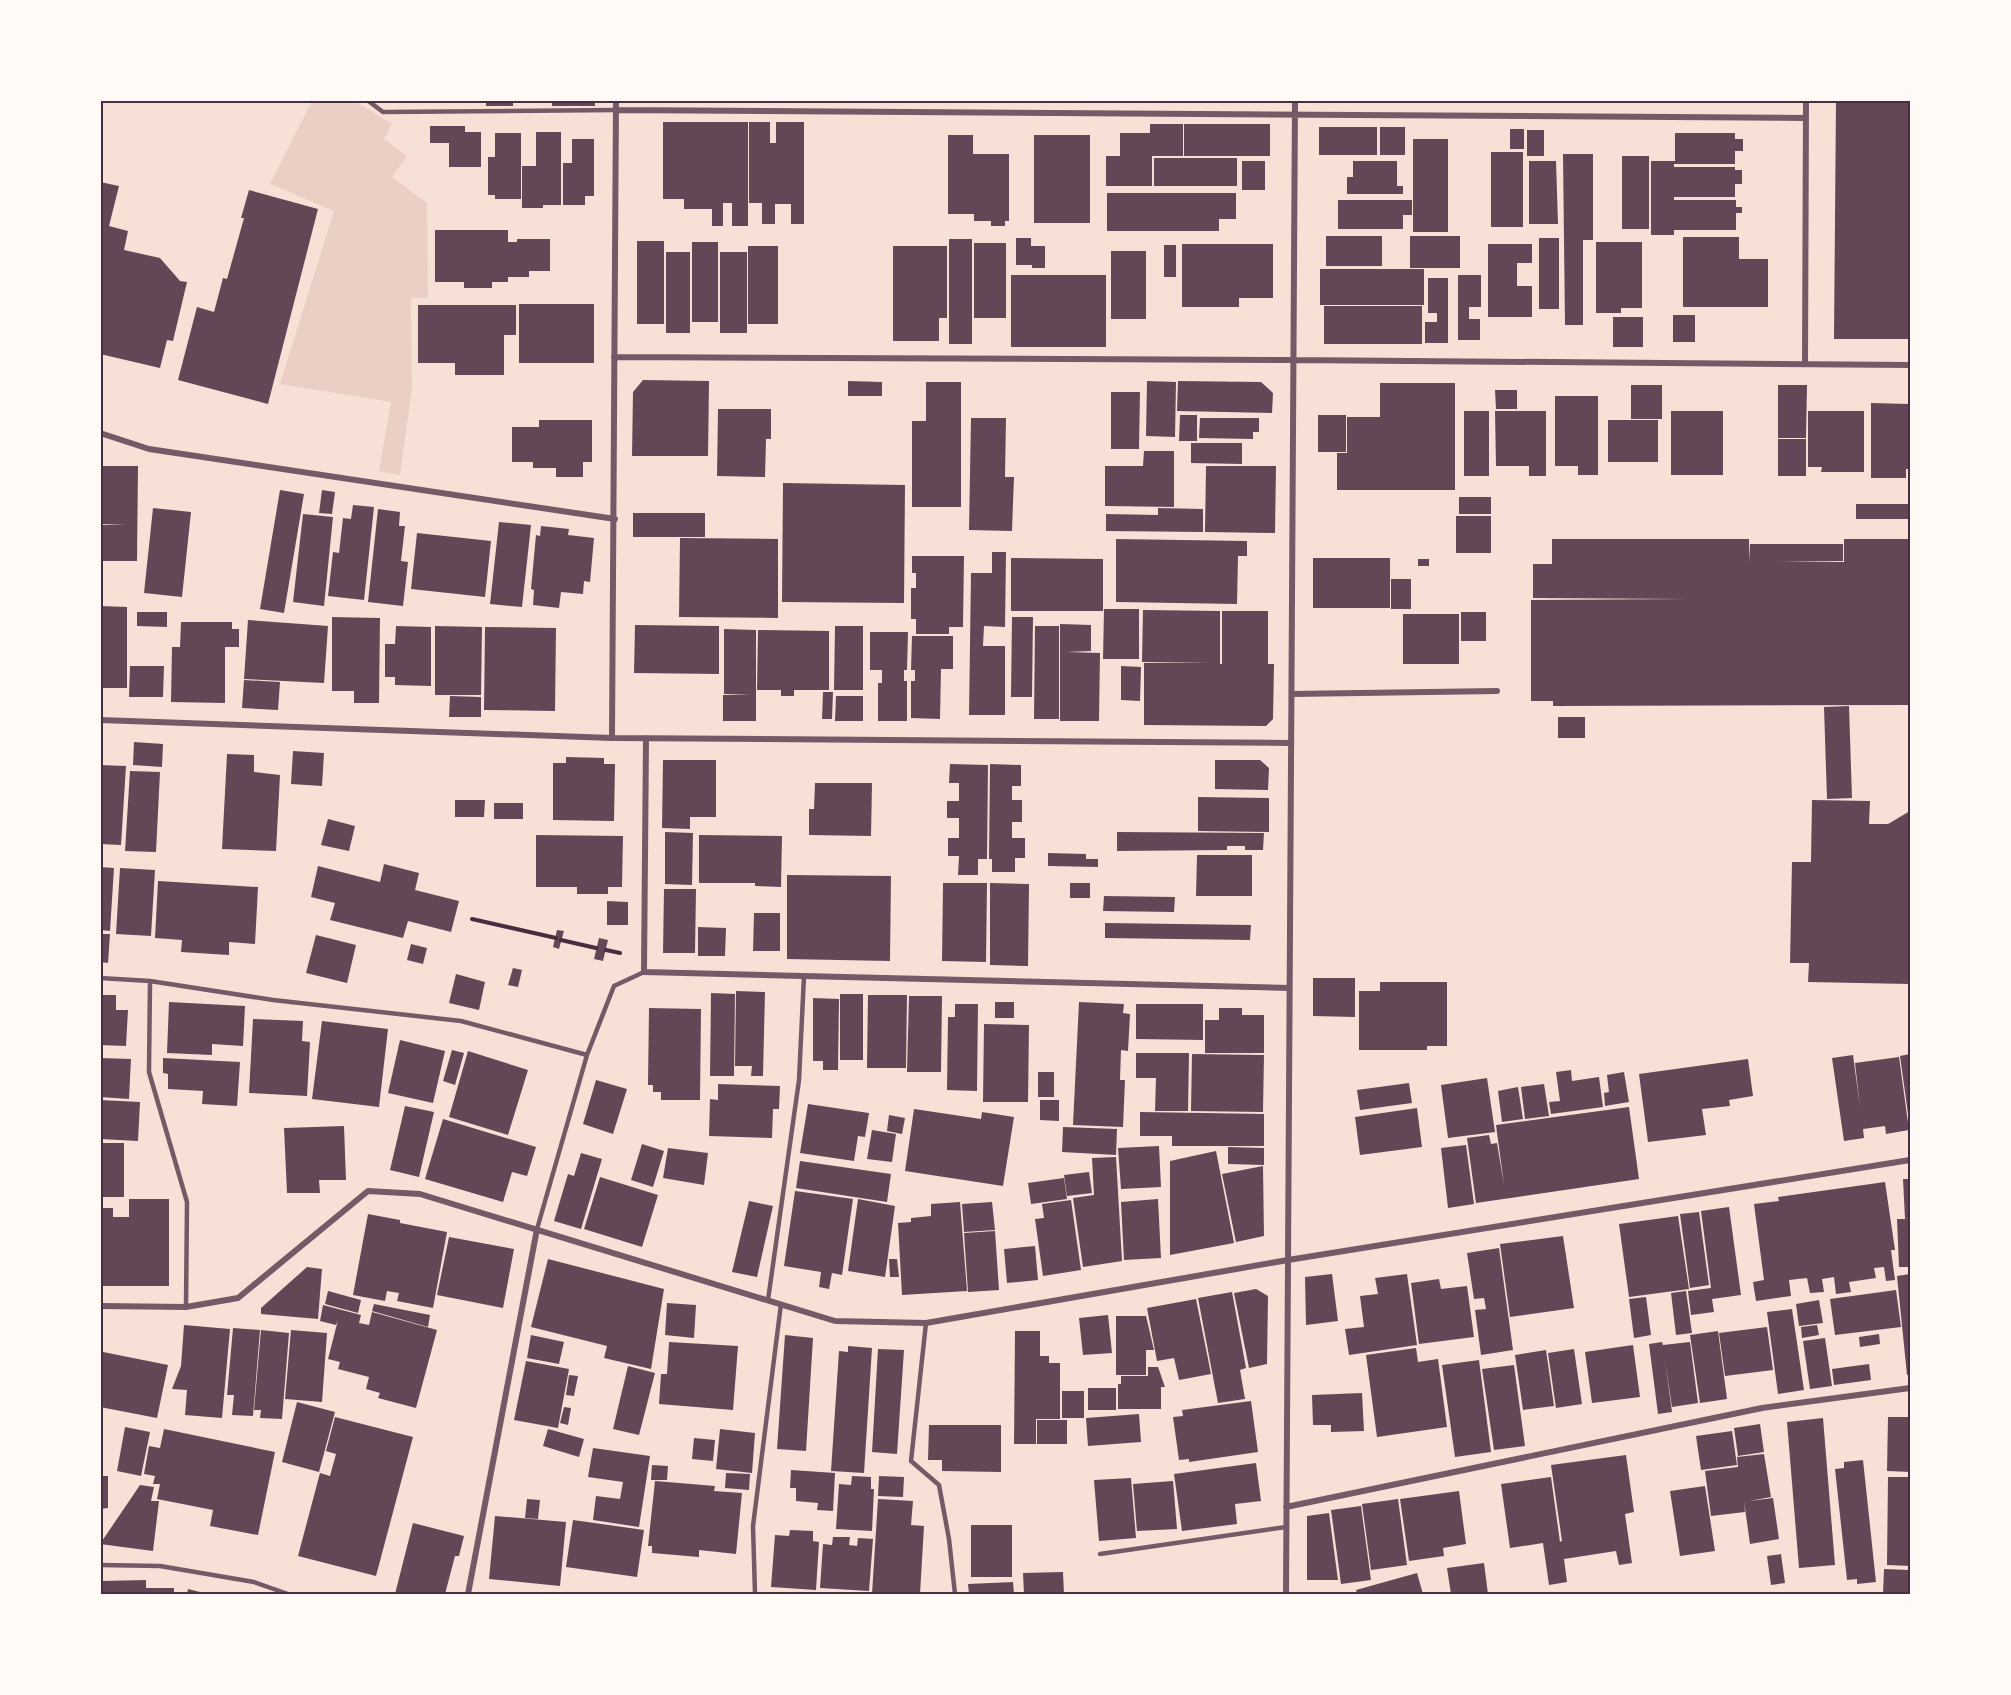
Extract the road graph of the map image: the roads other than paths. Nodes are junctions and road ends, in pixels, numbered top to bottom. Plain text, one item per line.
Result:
1 (368, 100) edge
2 (616, 100) edge
3 (1295, 100) edge
4 (1806, 100) edge
5 (616, 110) junction
6 (1295, 114) junction
7 (1806, 118) junction
8 (614, 357) junction
9 (1294, 360) junction
10 (1805, 364) junction
11 (1911, 365) edge
12 (100, 433) edge
13 (615, 519) junction
14 (1497, 691) dead end
15 (1292, 694) junction
16 (100, 720) edge
17 (612, 738) junction
18 (646, 738) junction
19 (1291, 743) junction
20 (644, 972) junction
21 (804, 976) junction
22 (100, 978) edge
23 (150, 981) junction
24 (1289, 988) junction
25 (587, 1055) junction
26 (1911, 1160) edge
27 (537, 1229) junction
28 (1288, 1260) junction
29 (768, 1300) junction
30 (781, 1304) junction
31 (100, 1306) edge
32 (186, 1307) junction
33 (926, 1323) junction
34 (1911, 1388) edge
35 (1286, 1507) junction
36 (1286, 1527) junction
37 (1100, 1554) dead end
38 (100, 1565) edge
39 (288, 1594) edge
40 (468, 1594) edge
41 (755, 1594) edge
42 (955, 1594) edge
43 (1286, 1594) edge

1 - 5 lane
2 - 5 street
3 - 6 street
4 - 7 street
5 - 6 street
5 - 8 street
6 - 7 street
6 - 9 street
7 - 10 street
8 - 9 street
8 - 13 street
9 - 10 street
9 - 15 street
10 - 11 street
12 - 13 street
13 - 17 street
14 - 15 street
15 - 19 street
16 - 17 street
17 - 18 street
18 - 19 street
18 - 20 street
19 - 24 street
20 - 21 street
20 - 25 lane
21 - 24 street
21 - 29 lane
22 - 23 lane
23 - 25 lane
23 - 32 lane
24 - 28 street
25 - 27 lane
26 - 28 street
27 - 29 street
27 - 32 street
27 - 40 street
28 - 33 street
28 - 35 street
29 - 30 street
30 - 33 street
30 - 41 lane
31 - 32 street
33 - 42 lane
34 - 35 street
35 - 36 street
36 - 37 lane
36 - 43 street
38 - 39 lane

